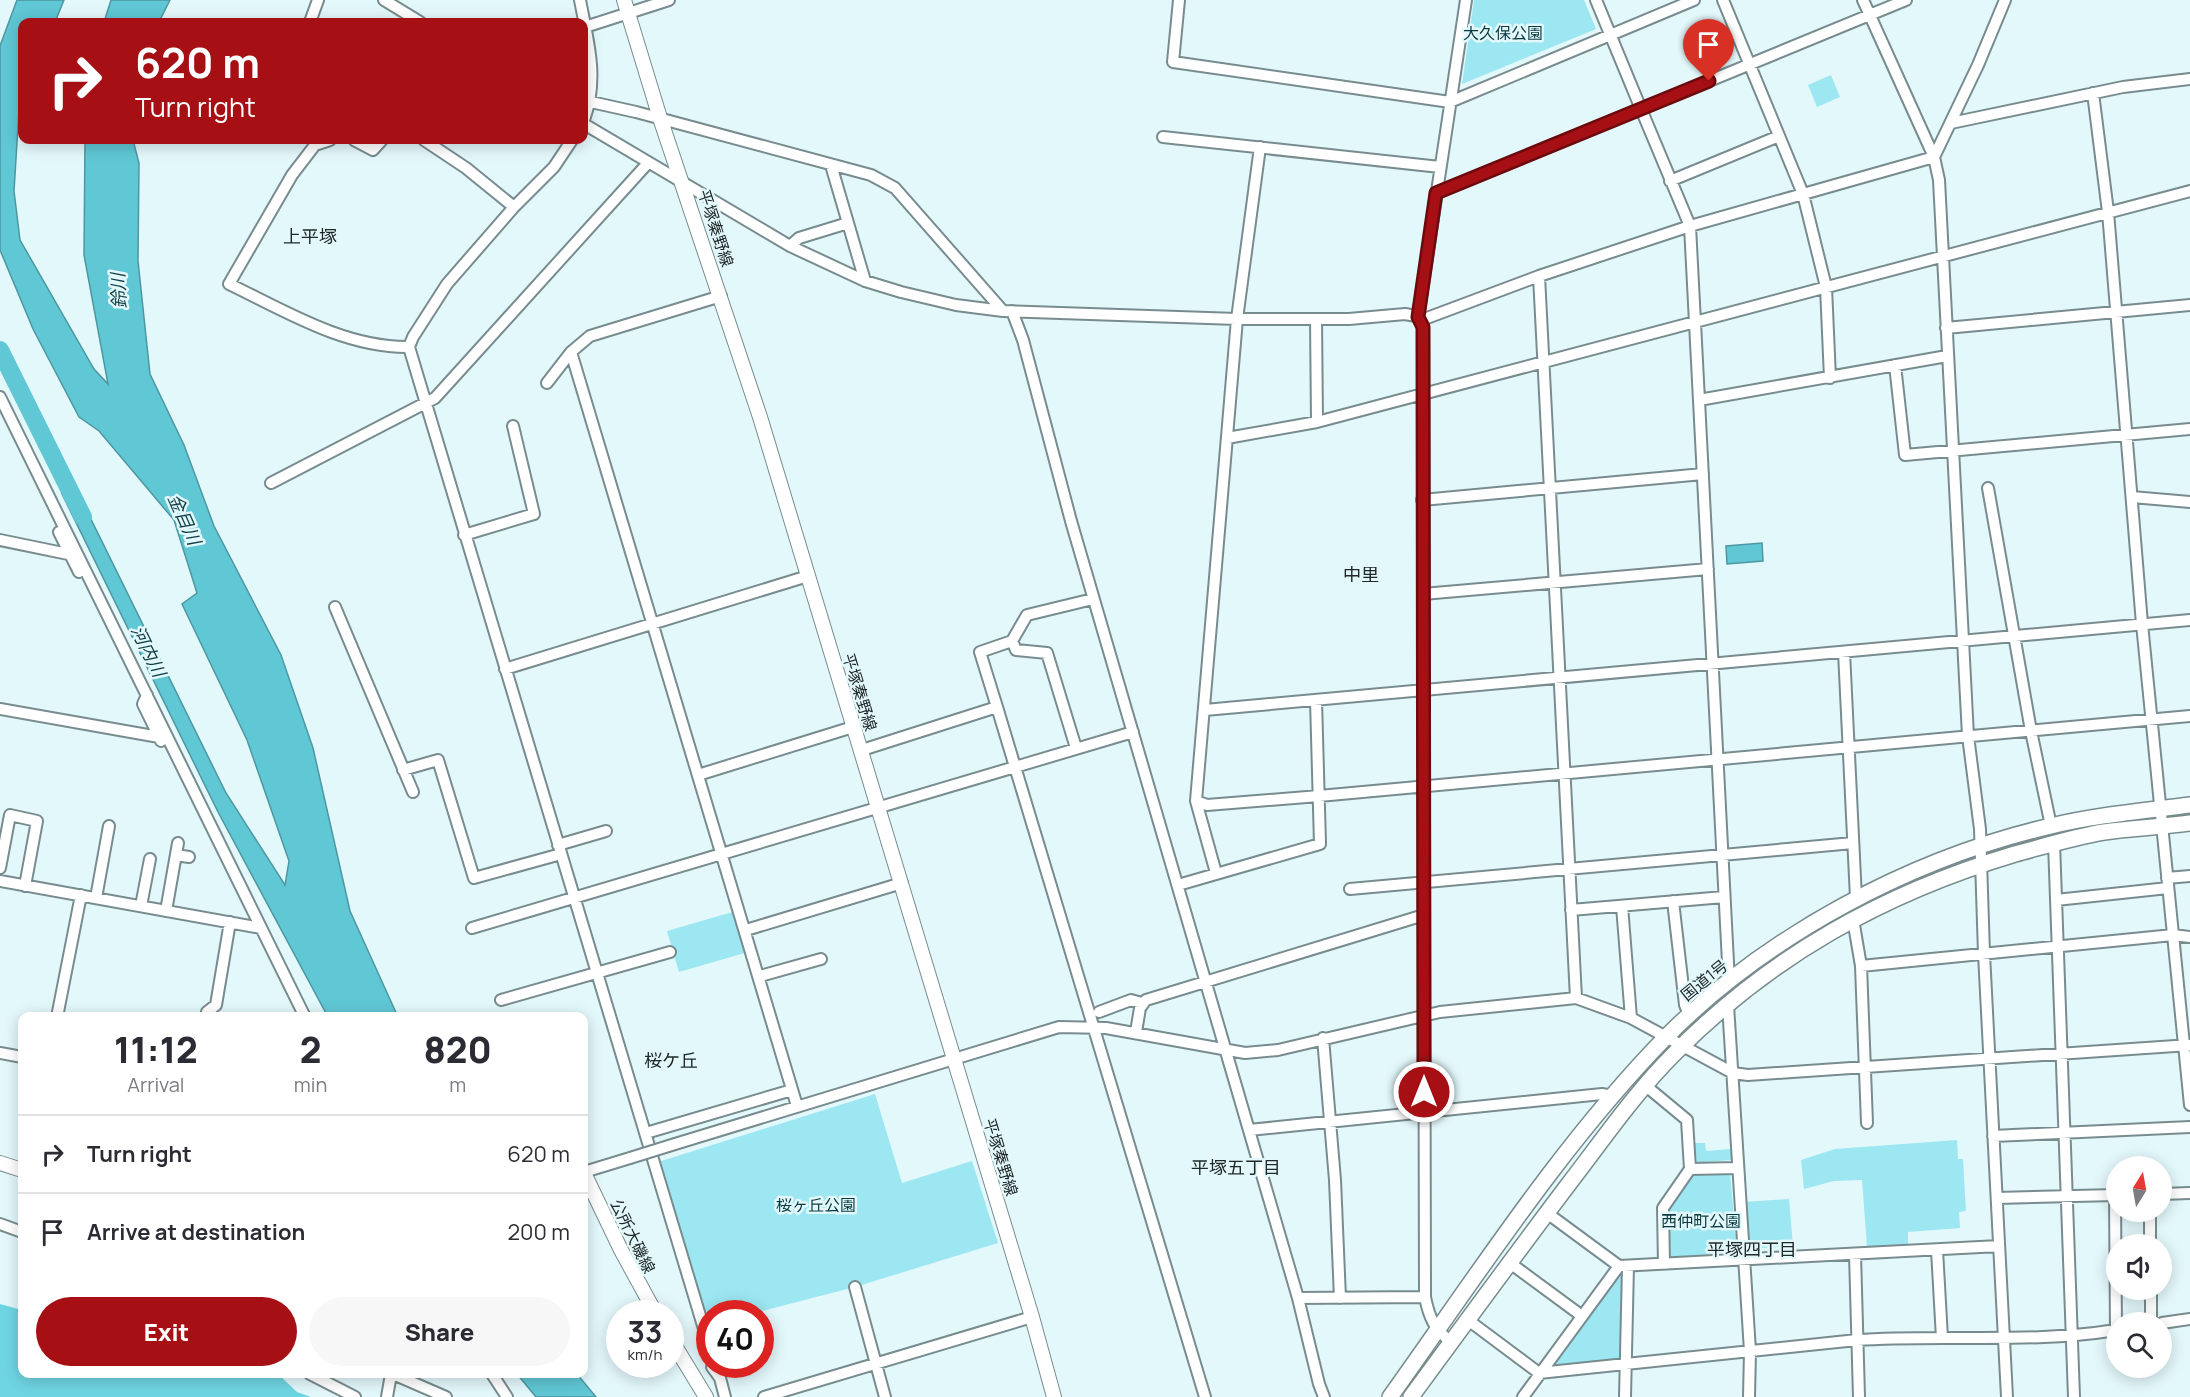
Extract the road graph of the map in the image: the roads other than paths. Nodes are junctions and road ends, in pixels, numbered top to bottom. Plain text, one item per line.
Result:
1 (318, 0) edge
2 (384, 0) edge
3 (580, 0) edge
4 (624, 0) edge
5 (669, 0) edge
6 (1179, 0) edge
7 (1466, 0) edge
8 (1596, 0) edge
9 (1694, 0) edge
10 (1723, 0) edge
11 (1863, 0) edge
12 (1906, 0) edge
13 (2005, 0) edge
14 (629, 14) junction
15 (1870, 15) junction
16 (311, 18) edge
17 (413, 18) edge
18 (583, 18) edge
19 (588, 26) edge
20 (1610, 34) junction
21 (588, 43) edge
22 (1750, 64) junction
23 (2190, 79) edge
24 (2093, 93) junction
25 (591, 102) junction
26 (1450, 102) junction
27 (1641, 109) junction
28 (588, 110) edge
29 (660, 118) junction
30 (1951, 123) junction
31 (588, 126) edge
32 (1779, 136) junction
33 (1163, 137) dead end
34 (312, 144) edge
35 (362, 144) edge
36 (378, 144) edge
37 (429, 144) edge
38 (569, 144) edge
39 (1260, 147) junction
40 (1934, 157) junction
41 (648, 163) junction
42 (831, 165) junction
43 (1440, 167) junction
44 (1670, 181) junction
45 (685, 186) junction
46 (2190, 191) edge
47 (1436, 193) junction
48 (1803, 194) junction
49 (514, 207) junction
50 (2108, 212) junction
51 (848, 224) junction
52 (1690, 226) junction
53 (790, 246) junction
54 (1943, 255) junction
55 (1539, 276) junction
56 (865, 281) junction
57 (1826, 287) junction
58 (721, 296) junction
59 (2190, 305) edge
60 (1008, 311) junction
61 (2116, 312) junction
62 (1418, 317) junction
63 (1237, 319) junction
64 (1316, 319) junction
65 (1695, 322) junction
66 (1946, 328) junction
67 (409, 347) junction
68 (571, 352) junction
69 (1947, 356) junction
70 (1543, 362) junction
71 (1895, 365) junction
72 (1830, 378) junction
73 (547, 383) dead end
74 (1422, 394) junction
75 (1, 400) edge
76 (1699, 400) junction
77 (425, 405) junction
78 (1317, 422) junction
79 (513, 426) dead end
80 (2190, 429) edge
81 (2125, 435) junction
82 (1227, 438) junction
83 (1952, 450) junction
84 (1702, 474) junction
85 (271, 483) dead end
86 (1988, 488) dead end
87 (1550, 489) junction
88 (2132, 497) junction
89 (1422, 500) junction
90 (2190, 502) edge
91 (58, 516) junction
92 (464, 535) junction
93 (0, 540) edge
94 (68, 554) junction
95 (1708, 569) junction
96 (88, 575) junction
97 (808, 576) junction
98 (1554, 584) junction
99 (1423, 594) junction
100 (1093, 599) junction
101 (335, 608) dead end
102 (2190, 620) edge
103 (652, 624) junction
104 (2142, 624) junction
105 (2015, 636) junction
106 (1012, 641) junction
107 (1962, 641) junction
108 (1844, 652) junction
109 (1712, 664) junction
110 (505, 669) junction
111 (1559, 678) junction
112 (1423, 692) junction
113 (147, 695) junction
114 (1316, 700) junction
115 (997, 707) junction
116 (0, 709) edge
117 (1204, 710) junction
118 (2190, 716) edge
119 (2152, 720) junction
120 (853, 727) junction
121 (2031, 730) junction
122 (1133, 732) junction
123 (1968, 736) junction
124 (159, 737) junction
125 (1076, 748) junction
126 (1848, 748) junction
127 (862, 750) junction
128 (1717, 759) junction
129 (1015, 767) junction
130 (182, 768) junction
131 (403, 770) junction
132 (1564, 774) junction
133 (698, 775) junction
134 (1424, 786) junction
135 (413, 792) dead end
136 (1319, 796) junction
137 (1196, 801) junction
138 (2190, 805) edge
139 (879, 807) junction
140 (2160, 809) junction
141 (2190, 824) edge
142 (109, 826) dead end
143 (2051, 826) junction
144 (2161, 826) junction
145 (606, 831) dead end
146 (178, 843) dead end
147 (1853, 843) junction
148 (2054, 843) junction
149 (1981, 847) junction
150 (560, 849) junction
151 (721, 854) junction
152 (1721, 854) junction
153 (176, 855) junction
154 (189, 857) dead end
155 (150, 859) dead end
156 (1982, 864) junction
157 (1569, 867) junction
158 (0, 868) edge
159 (1216, 873) junction
160 (2190, 876) edge
161 (0, 881) edge
162 (1424, 881) junction
163 (902, 883) junction
164 (2167, 883) junction
165 (1178, 885) junction
166 (25, 886) junction
167 (1350, 889) dead end
168 (81, 895) junction
169 (574, 897) junction
170 (1724, 897) junction
171 (96, 898) junction
172 (1856, 898) junction
173 (2056, 900) junction
174 (1673, 901) junction
175 (141, 906) junction
176 (1622, 906) junction
177 (166, 910) junction
178 (1571, 910) junction
179 (1424, 915) junction
180 (1853, 919) junction
181 (230, 922) junction
182 (472, 927) dead end
183 (261, 928) junction
184 (746, 930) junction
185 (2173, 935) junction
186 (2190, 937) edge
187 (2057, 948) junction
188 (670, 952) dead end
189 (1984, 954) junction
190 (821, 959) dead end
191 (1861, 966) junction
192 (597, 972) junction
193 (760, 976) junction
194 (1206, 981) junction
195 (1729, 982) junction
196 (1575, 998) junction
197 (501, 1000) dead end
198 (1142, 1003) junction
199 (1728, 1005) junction
200 (58, 1012) edge
201 (207, 1012) edge
202 (303, 1012) edge
203 (1100, 1012) dead end
204 (1424, 1014) junction
205 (1689, 1016) junction
206 (1631, 1018) junction
207 (1093, 1026) junction
208 (1136, 1032) junction
209 (1667, 1036) junction
210 (1323, 1038) junction
211 (1683, 1045) junction
212 (2188, 1046) edge
213 (1226, 1050) junction
214 (0, 1053) edge
215 (2060, 1054) junction
216 (18, 1056) edge
217 (954, 1058) junction
218 (1989, 1060) junction
219 (1864, 1067) junction
220 (1733, 1073) junction
221 (1646, 1086) junction
222 (792, 1090) junction
223 (1613, 1095) junction
224 (2190, 1105) edge
225 (797, 1106) junction
226 (1424, 1112) junction
227 (1330, 1121) junction
228 (1867, 1124) dead end
229 (2190, 1127) edge
230 (1250, 1130) junction
231 (646, 1133) junction
232 (2064, 1133) junction
233 (1994, 1136) junction
234 (0, 1163) edge
235 (1737, 1168) junction
236 (18, 1169) edge
237 (1690, 1169) junction
238 (588, 1172) edge
239 (588, 1181) edge
240 (2190, 1193) edge
241 (2172, 1194) edge
242 (2106, 1195) edge
243 (2066, 1196) junction
244 (1996, 1198) junction
245 (1547, 1213) junction
246 (2116, 1222) edge
247 (0, 1224) edge
248 (18, 1231) edge
249 (1999, 1246) junction
250 (1937, 1250) junction
251 (1855, 1254) junction
252 (1743, 1260) junction
253 (1510, 1263) junction
254 (1664, 1264) junction
255 (1623, 1266) junction
256 (855, 1287) dead end
257 (1425, 1297) junction
258 (1298, 1298) junction
259 (1340, 1298) junction
260 (648, 1300) edge
261 (696, 1302) edge
262 (2116, 1312) edge
263 (1582, 1316) junction
264 (1032, 1317) junction
265 (2190, 1319) edge
266 (1468, 1320) junction
267 (2172, 1322) edge
268 (1437, 1331) junction
269 (2106, 1332) edge
270 (2072, 1337) junction
271 (1942, 1338) junction
272 (1857, 1340) junction
273 (2004, 1340) junction
274 (1451, 1342) junction
275 (1750, 1352) junction
276 (684, 1361) edge
277 (877, 1363) junction
278 (1625, 1365) junction
279 (1539, 1373) junction
280 (318, 1378) edge
281 (396, 1378) edge
282 (404, 1378) edge
283 (495, 1378) edge
284 (698, 1378) edge
285 (720, 1378) edge
286 (696, 1380) junction
287 (355, 1397) edge
288 (387, 1397) edge
289 (446, 1397) edge
290 (507, 1397) edge
291 (706, 1397) edge
292 (725, 1397) edge
293 (764, 1397) edge
294 (885, 1397) edge
295 (1054, 1397) edge
296 (1205, 1397) edge
297 (1324, 1397) edge
298 (1390, 1397) edge
299 (1411, 1397) edge
300 (1523, 1397) edge
301 (1625, 1397) edge
302 (1749, 1397) edge
303 (1859, 1397) edge
304 (2007, 1397) edge
305 (2074, 1397) edge

1 - 16 street
2 - 17 street
3 - 18 street
4 - 14 main road, 平塚秦野線
5 - 14 street
6 - 26 street
7 - 26 street
8 - 20 street
9 - 20 street
10 - 22 street
11 - 15 street
12 - 15 street
13 - 30 street
14 - 19 street
14 - 29 main road, 平塚秦野線
15 - 22 street
15 - 40 street
20 - 26 street
20 - 27 street
21 - 25 street
22 - 27 street
22 - 32 street
23 - 24 street
24 - 30 street
24 - 50 street
25 - 28 street
25 - 29 street
26 - 43 street
27 - 44 street
27 - 47 street
29 - 42 street
29 - 45 main road, 平塚秦野線
30 - 40 street
31 - 41 street
32 - 44 street
32 - 48 street
33 - 39 street
34 - 67 street
35 - 36 street
37 - 49 street
38 - 49 street
39 - 43 street
39 - 63 street
40 - 48 street
40 - 54 street
41 - 45 street
41 - 77 street
42 - 51 street
42 - 60 street
43 - 47 street
44 - 52 street
45 - 53 street
45 - 58 main road, 平塚秦野線
46 - 50 street
47 - 62 street
48 - 52 street
48 - 57 street
49 - 67 street
50 - 54 street
50 - 61 street
51 - 53 street
51 - 56 street
52 - 55 street
52 - 65 street
53 - 56 street
54 - 57 street
54 - 66 street
55 - 62 street
55 - 70 street
56 - 60 street
57 - 65 street
57 - 72 street
58 - 68 street
58 - 97 main road, 平塚秦野線
59 - 61 street
60 - 63 street
60 - 100 street
61 - 66 street
61 - 81 street
62 - 64 street
62 - 74 street
63 - 64 street
63 - 82 street
64 - 78 street
65 - 70 street
65 - 76 street
66 - 69 street
67 - 77 street
68 - 73 street
68 - 103 street
69 - 71 street
69 - 83 street
70 - 74 street
70 - 87 street
71 - 72 street
71 - 83 street
72 - 76 street
74 - 78 street
74 - 89 street
75 - 91 street
76 - 84 street
77 - 85 street
77 - 92 street
78 - 82 street
79 - 92 street
80 - 81 street
81 - 83 street
81 - 88 street
82 - 117 street
83 - 107 street
84 - 87 street
84 - 95 street
86 - 105 street
87 - 89 street
87 - 98 street
88 - 90 street
88 - 104 street
89 - 99 street
91 - 94 street
91 - 96 street
92 - 110 street
93 - 94 street
94 - 96 street
95 - 98 street
95 - 109 street
96 - 113 street
97 - 103 street
97 - 120 main road, 平塚秦野線
98 - 99 street
98 - 111 street
99 - 112 street
100 - 106 street
100 - 122 street
101 - 131 street
102 - 104 street
103 - 110 street
103 - 133 street
104 - 105 street
104 - 119 street
105 - 107 street
105 - 121 street
106 - 115 street
106 - 125 street
107 - 108 street
107 - 123 street
108 - 109 street
108 - 126 street
109 - 111 street
109 - 128 street
110 - 150 street
111 - 112 street
111 - 132 street
112 - 114 street
112 - 134 street
113 - 124 street
113 - 130 street
114 - 117 street
114 - 136 street
115 - 127 street
115 - 129 street
116 - 124 street
117 - 137 street
118 - 119 street
119 - 121 street
119 - 140 street
120 - 127 main road, 平塚秦野線
120 - 133 street
121 - 123 street
121 - 143 street
122 - 125 street
122 - 165 street
123 - 126 street
123 - 149 street
124 - 130 street
125 - 129 street
126 - 128 street
126 - 147 street
127 - 139 main road, 平塚秦野線
128 - 132 street
128 - 152 street
129 - 139 street
129 - 207 street
130 - 183 street
131 - 135 street
131 - 150 street
132 - 134 street
132 - 157 street
133 - 151 street
134 - 136 street
134 - 162 street
136 - 137 street
136 - 159 street
137 - 159 street
138 - 140 highway, 国道1号
139 - 151 street
139 - 163 main road, 平塚秦野線
140 - 143 highway, 国道1号
140 - 144 street
141 - 144 highway
142 - 171 street
143 - 149 highway, 国道1号
144 - 148 highway
144 - 164 street
145 - 150 street
146 - 153 street
147 - 152 street
147 - 172 street
148 - 156 highway
148 - 173 street
149 - 156 street
149 - 172 highway, 国道1号
150 - 169 street
151 - 169 street
151 - 184 street
152 - 157 street
152 - 170 street
153 - 154 street
153 - 177 street
155 - 175 street
156 - 180 highway
156 - 189 street
157 - 162 street
157 - 178 street
158 - 166 street
159 - 165 street
160 - 164 street
161 - 166 street
162 - 167 street
162 - 179 street
163 - 184 street
163 - 217 main road, 平塚秦野線
164 - 173 street
164 - 185 street
165 - 194 street
166 - 168 street
168 - 171 street
168 - 200 street
169 - 182 street
169 - 192 street
170 - 174 street
170 - 195 street
171 - 175 street
172 - 195 highway, 国道1号
173 - 187 street
174 - 176 street
174 - 205 street
175 - 177 street
176 - 178 street
176 - 206 street
177 - 181 street
178 - 196 street
179 - 194 street
179 - 204 street
180 - 191 street
180 - 199 highway
181 - 183 street
181 - 201 street
183 - 202 street
184 - 193 street
185 - 186 street
185 - 187 street
185 - 212 street
187 - 189 street
187 - 215 street
188 - 192 street
189 - 191 street
189 - 218 street
190 - 193 street
191 - 219 street
192 - 197 street
192 - 231 street
193 - 222 street
194 - 198 street
194 - 213 street
195 - 205 highway, 国道1号
196 - 204 street
196 - 206 street
198 - 203 street
198 - 208 street
199 - 211 highway
199 - 220 street
204 - 210 street
204 - 226 street
205 - 209 highway, 国道1号
206 - 209 street
207 - 208 street
207 - 217 street
207 - 296 street
208 - 213 street
209 - 211 street
209 - 223 highway, 国道1号
210 - 213 street
210 - 227 street
211 - 220 street
211 - 221 highway
212 - 215 street
212 - 224 street
213 - 230 street
214 - 216 street
215 - 218 street
215 - 232 street
217 - 225 street
217 - 264 main road, 平塚秦野線
218 - 219 street
218 - 233 street
219 - 220 street
219 - 228 street
220 - 235 street
221 - 237 street
221 - 245 highway
222 - 225 street
222 - 231 street
223 - 226 street
223 - 268 highway, 国道1号
225 - 238 street, bridge
226 - 227 street
226 - 257 street
227 - 230 street
227 - 259 street
229 - 232 street
230 - 258 street
231 - 261 street
232 - 233 street
232 - 243 street
233 - 244 street
234 - 236 main road
235 - 237 street
235 - 252 street
237 - 254 street
239 - 260 main road, 公所大磯線
240 - 241 street
242 - 243 street
243 - 244 street
243 - 270 street
244 - 249 street
245 - 253 highway
245 - 255 street
246 - 262 street
247 - 248 street
249 - 250 street
249 - 273 street
250 - 251 street
250 - 271 street
251 - 252 street
251 - 272 street
252 - 254 street
252 - 275 street
253 - 263 street
253 - 266 highway
254 - 255 street
255 - 263 street
255 - 278 street
256 - 277 street
257 - 259 street
257 - 268 street
258 - 259 street
258 - 297 street
263 - 279 street
264 - 277 street
264 - 295 main road, 平塚秦野線
265 - 267 street
266 - 274 highway
266 - 279 street
268 - 274 street
268 - 298 highway, 国道1号
269 - 270 street
270 - 273 street
270 - 305 street
271 - 272 street
271 - 273 street
272 - 275 street
272 - 303 street
273 - 304 street
274 - 299 highway
275 - 278 street
275 - 302 street
276 - 286 main road
277 - 293 street
277 - 294 street
278 - 279 street
278 - 301 street
279 - 300 street
280 - 287 street
281 - 288 street
282 - 289 street
283 - 290 street
284 - 286 street
285 - 292 street
286 - 291 main road

